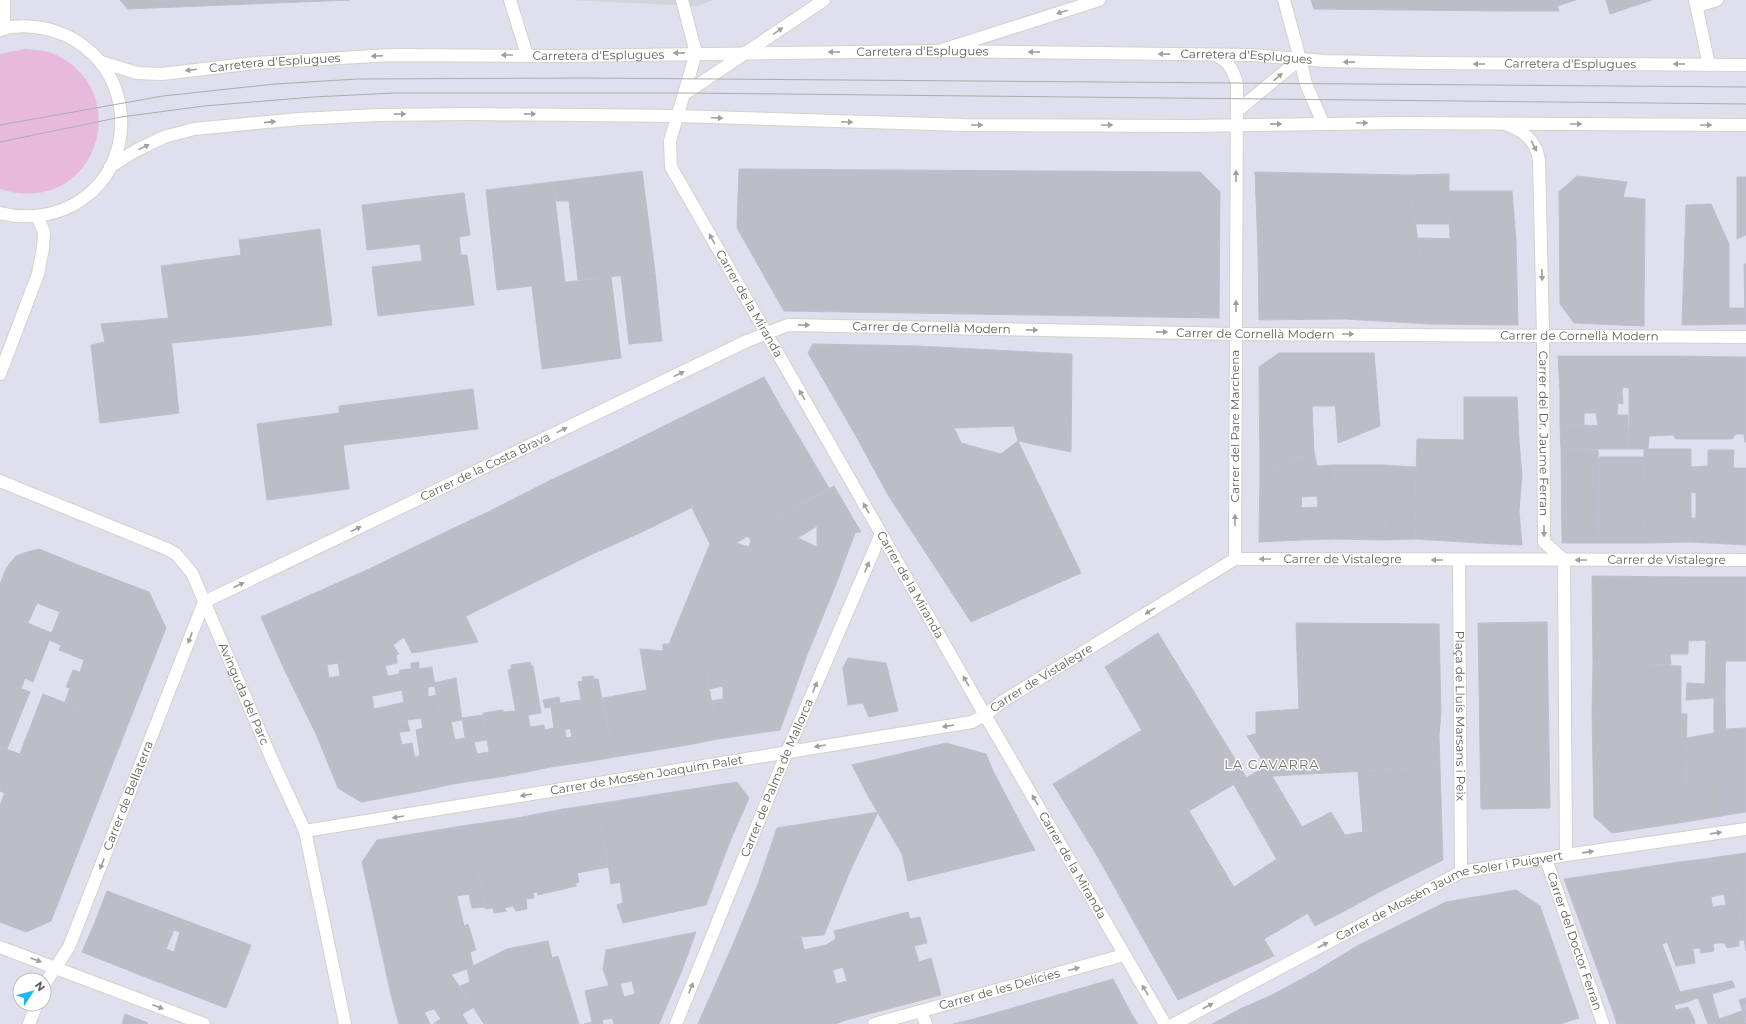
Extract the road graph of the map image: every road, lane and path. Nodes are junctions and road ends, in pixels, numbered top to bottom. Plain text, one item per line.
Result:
1 (4, 0) edge
2 (510, 0) edge
3 (682, 0) edge
4 (824, 0) edge
5 (1099, 0) edge
6 (1284, 0) edge
7 (1717, 0) edge
8 (1696, 3) edge
9 (2, 29) edge
10 (939, 51) junction
11 (696, 53) junction
12 (746, 53) junction
13 (527, 55) junction
14 (1216, 55) junction
15 (1300, 59) junction
16 (101, 62) junction
17 (1709, 65) junction
18 (1746, 65) edge
19 (686, 93) junction
20 (1237, 111) junction
21 (678, 116) junction
22 (1323, 123) junction
23 (1504, 124) junction
24 (1236, 125) junction
25 (1746, 125) edge
26 (110, 167) junction
27 (0, 213) edge
28 (37, 216) junction
29 (767, 333) junction
30 (1236, 334) junction
31 (1543, 335) junction
32 (1746, 337) edge
33 (0, 374) edge
34 (0, 481) edge
35 (881, 534) junction
36 (1235, 558) junction
37 (1459, 560) junction
38 (1564, 560) junction
39 (1746, 560) edge
40 (204, 602) junction
41 (985, 715) junction
42 (787, 752) junction
43 (1746, 829) edge
44 (305, 831) junction
45 (1566, 855) junction
46 (1546, 859) junction
47 (1461, 872) junction
48 (0, 947) edge
49 (1124, 955) junction
50 (56, 968) junction
51 (52, 974) edge
52 (921, 1011) junction
53 (34, 1012) edge
54 (29, 1024) edge
55 (204, 1024) edge
56 (345, 1024) edge
57 (676, 1024) edge
58 (874, 1024) edge
59 (926, 1024) edge
60 (1165, 1024) edge
61 (1174, 1024) edge
62 (1604, 1024) edge

1 - 9 street
2 - 13 street
3 - 11 street
12 -> 4 street
5 -> 10 street
6 - 15 street
7 - 8 street
8 - 17 street
9 - 16 street
10 -> 12 street, Carretera d'Esplugues
14 -> 10 street, Carretera d'Esplugues
11 - 12 street, Carretera d'Esplugues
11 -> 13 street, Carretera d'Esplugues
11 - 19 street, Carrer de la Miranda
12 - 19 street
13 -> 16 street, Carretera d'Esplugues
14 - 15 street, Carretera d'Esplugues
14 - 20 street, Carrer del Pare Marchena
17 -> 15 street, Carretera d'Esplugues
20 -> 15 street
15 - 22 street
16 - 26 street
17 - 18 street, Carretera d'Esplugues
19 - 21 street, Carrer de la Miranda
20 - 24 street, Carrer del Pare Marchena
21 -> 24 street
26 -> 21 street
29 -> 21 street, Carrer de la Miranda
22 -> 23 street
24 -> 22 street
23 -> 25 street
23 -> 31 street, Carrer del Dr. Jaume Ferran
30 -> 24 street, Carrer del Pare Marchena
26 - 28 street
27 - 28 street
28 - 33 street
29 -> 30 street, Carrer de Cornellà Modern
35 -> 29 street, Carrer de la Miranda
40 -> 29 street, Carrer de la Costa Brava
30 -> 31 street, Carrer de Cornellà Modern
36 -> 30 street, Carrer del Pare Marchena
31 - 32 street, Carrer de Cornellà Modern
31 -> 38 street, Carrer del Dr. Jaume Ferran
34 - 40 street, Avinguda del Parc
41 -> 35 street, Carrer de la Miranda
42 -> 35 street, Carrer de Palma de Mallorca
37 -> 36 street, Carrer de Vistalegre
36 -> 41 street, Carrer de Vistalegre
37 - 38 street, Carrer de Vistalegre
37 - 47 street, Plaça de Lluís Marsans i Peix
39 -> 38 street, Carrer de Vistalegre
38 - 45 street
40 - 44 street, Avinguda del Parc
40 -> 50 street, Carrer de Bellaterra
41 -> 42 street, Carrer de Mossèn Joaquim Palet
49 -> 41 street, Carrer de la Miranda
42 -> 44 street, Carrer de Mossèn Joaquim Palet
57 -> 42 street, Carrer de Palma de Mallorca
45 -> 43 street, Carrer de Mossèn Jaume Soler i Puigvert
44 - 56 street, Avinguda del Parc
45 - 46 street, Carrer de Mossèn Jaume Soler i Puigvert
46 - 47 street, Carrer de Mossèn Jaume Soler i Puigvert
46 - 62 street, Carrer del Doctor Ferran
61 -> 47 street, Carrer de Mossèn Jaume Soler i Puigvert
48 -> 50 street
52 -> 49 street, Carrer de les Delícies
60 -> 49 street, Carrer de la Miranda
50 - 51 street, Carrer de Bellaterra
50 -> 55 street
52 - 58 street, Carrer de les Delícies
52 - 59 street
53 - 54 street

